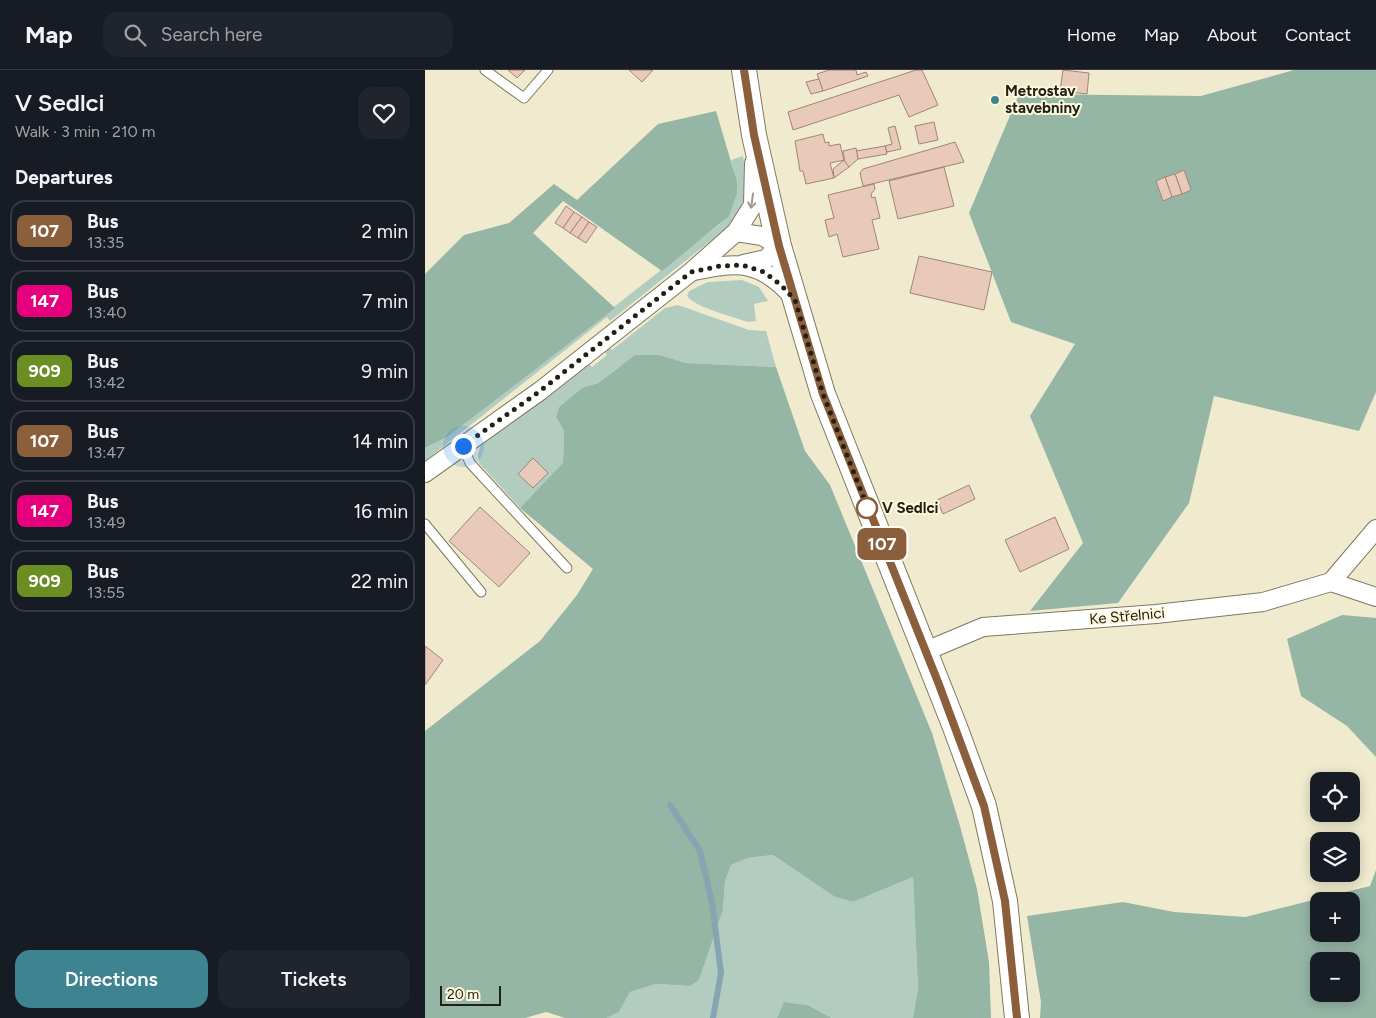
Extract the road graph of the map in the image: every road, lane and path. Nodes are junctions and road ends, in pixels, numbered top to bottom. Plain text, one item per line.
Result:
1 (485, 70) edge
2 (548, 70) edge
3 (744, 70) edge
4 (754, 135) junction
5 (736, 232) junction
6 (779, 246) junction
7 (742, 265) junction
8 (691, 272) junction
9 (795, 300) junction
10 (463, 446) junction
11 (425, 473) edge
12 (425, 524) edge
13 (1376, 529) edge
14 (567, 568) dead end
15 (1331, 582) junction
16 (481, 592) dead end
17 (1376, 598) edge
18 (926, 651) junction
19 (1017, 1018) edge

1 - 2 lane
3 - 4 main road
4 -> 5 street
4 - 6 main road
5 - 6 street
5 - 8 street
6 - 7 street
6 - 9 main road
7 - 8 street
7 - 9 street
8 - 10 street
9 - 18 main road
10 - 11 street
10 - 14 lane
12 - 16 lane
13 - 15 street
15 - 17 street
15 - 18 street, Ke Střelnici
18 - 19 main road

